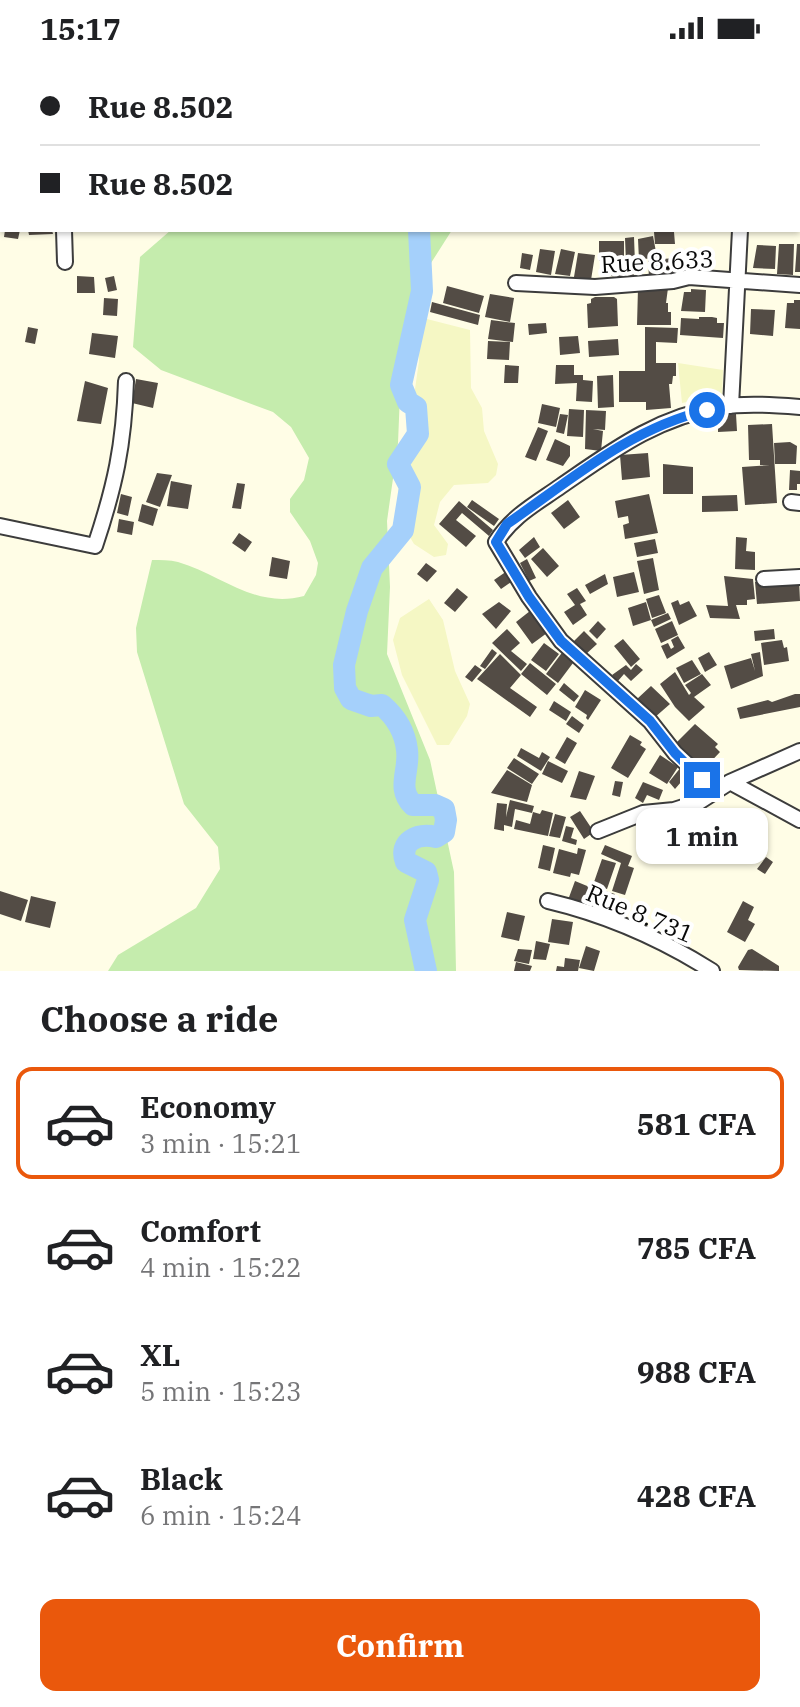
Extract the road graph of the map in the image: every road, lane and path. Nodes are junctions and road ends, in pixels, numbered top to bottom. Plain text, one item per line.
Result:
1 (64, 232) edge
2 (740, 232) edge
3 (65, 262) dead end
4 (738, 281) junction
5 (516, 283) dead end
6 (800, 285) edge
7 (126, 381) dead end
8 (731, 406) junction
9 (800, 407) edge
10 (0, 526) edge
11 (800, 577) edge
12 (764, 579) dead end
13 (800, 751) edge
14 (730, 782) junction
15 (716, 791) junction
16 (800, 820) edge
17 (598, 831) dead end
18 (548, 901) dead end
19 (712, 971) edge

1 - 3 street
2 - 4 street
4 - 5 street, Rue 8.633
4 - 6 street, Rue 8.633
4 - 8 street
7 - 10 street
8 - 9 street
8 - 15 street
11 - 12 street
13 - 14 street
14 - 15 street
14 - 16 street
15 - 17 street
18 - 19 street, Rue 8.731

